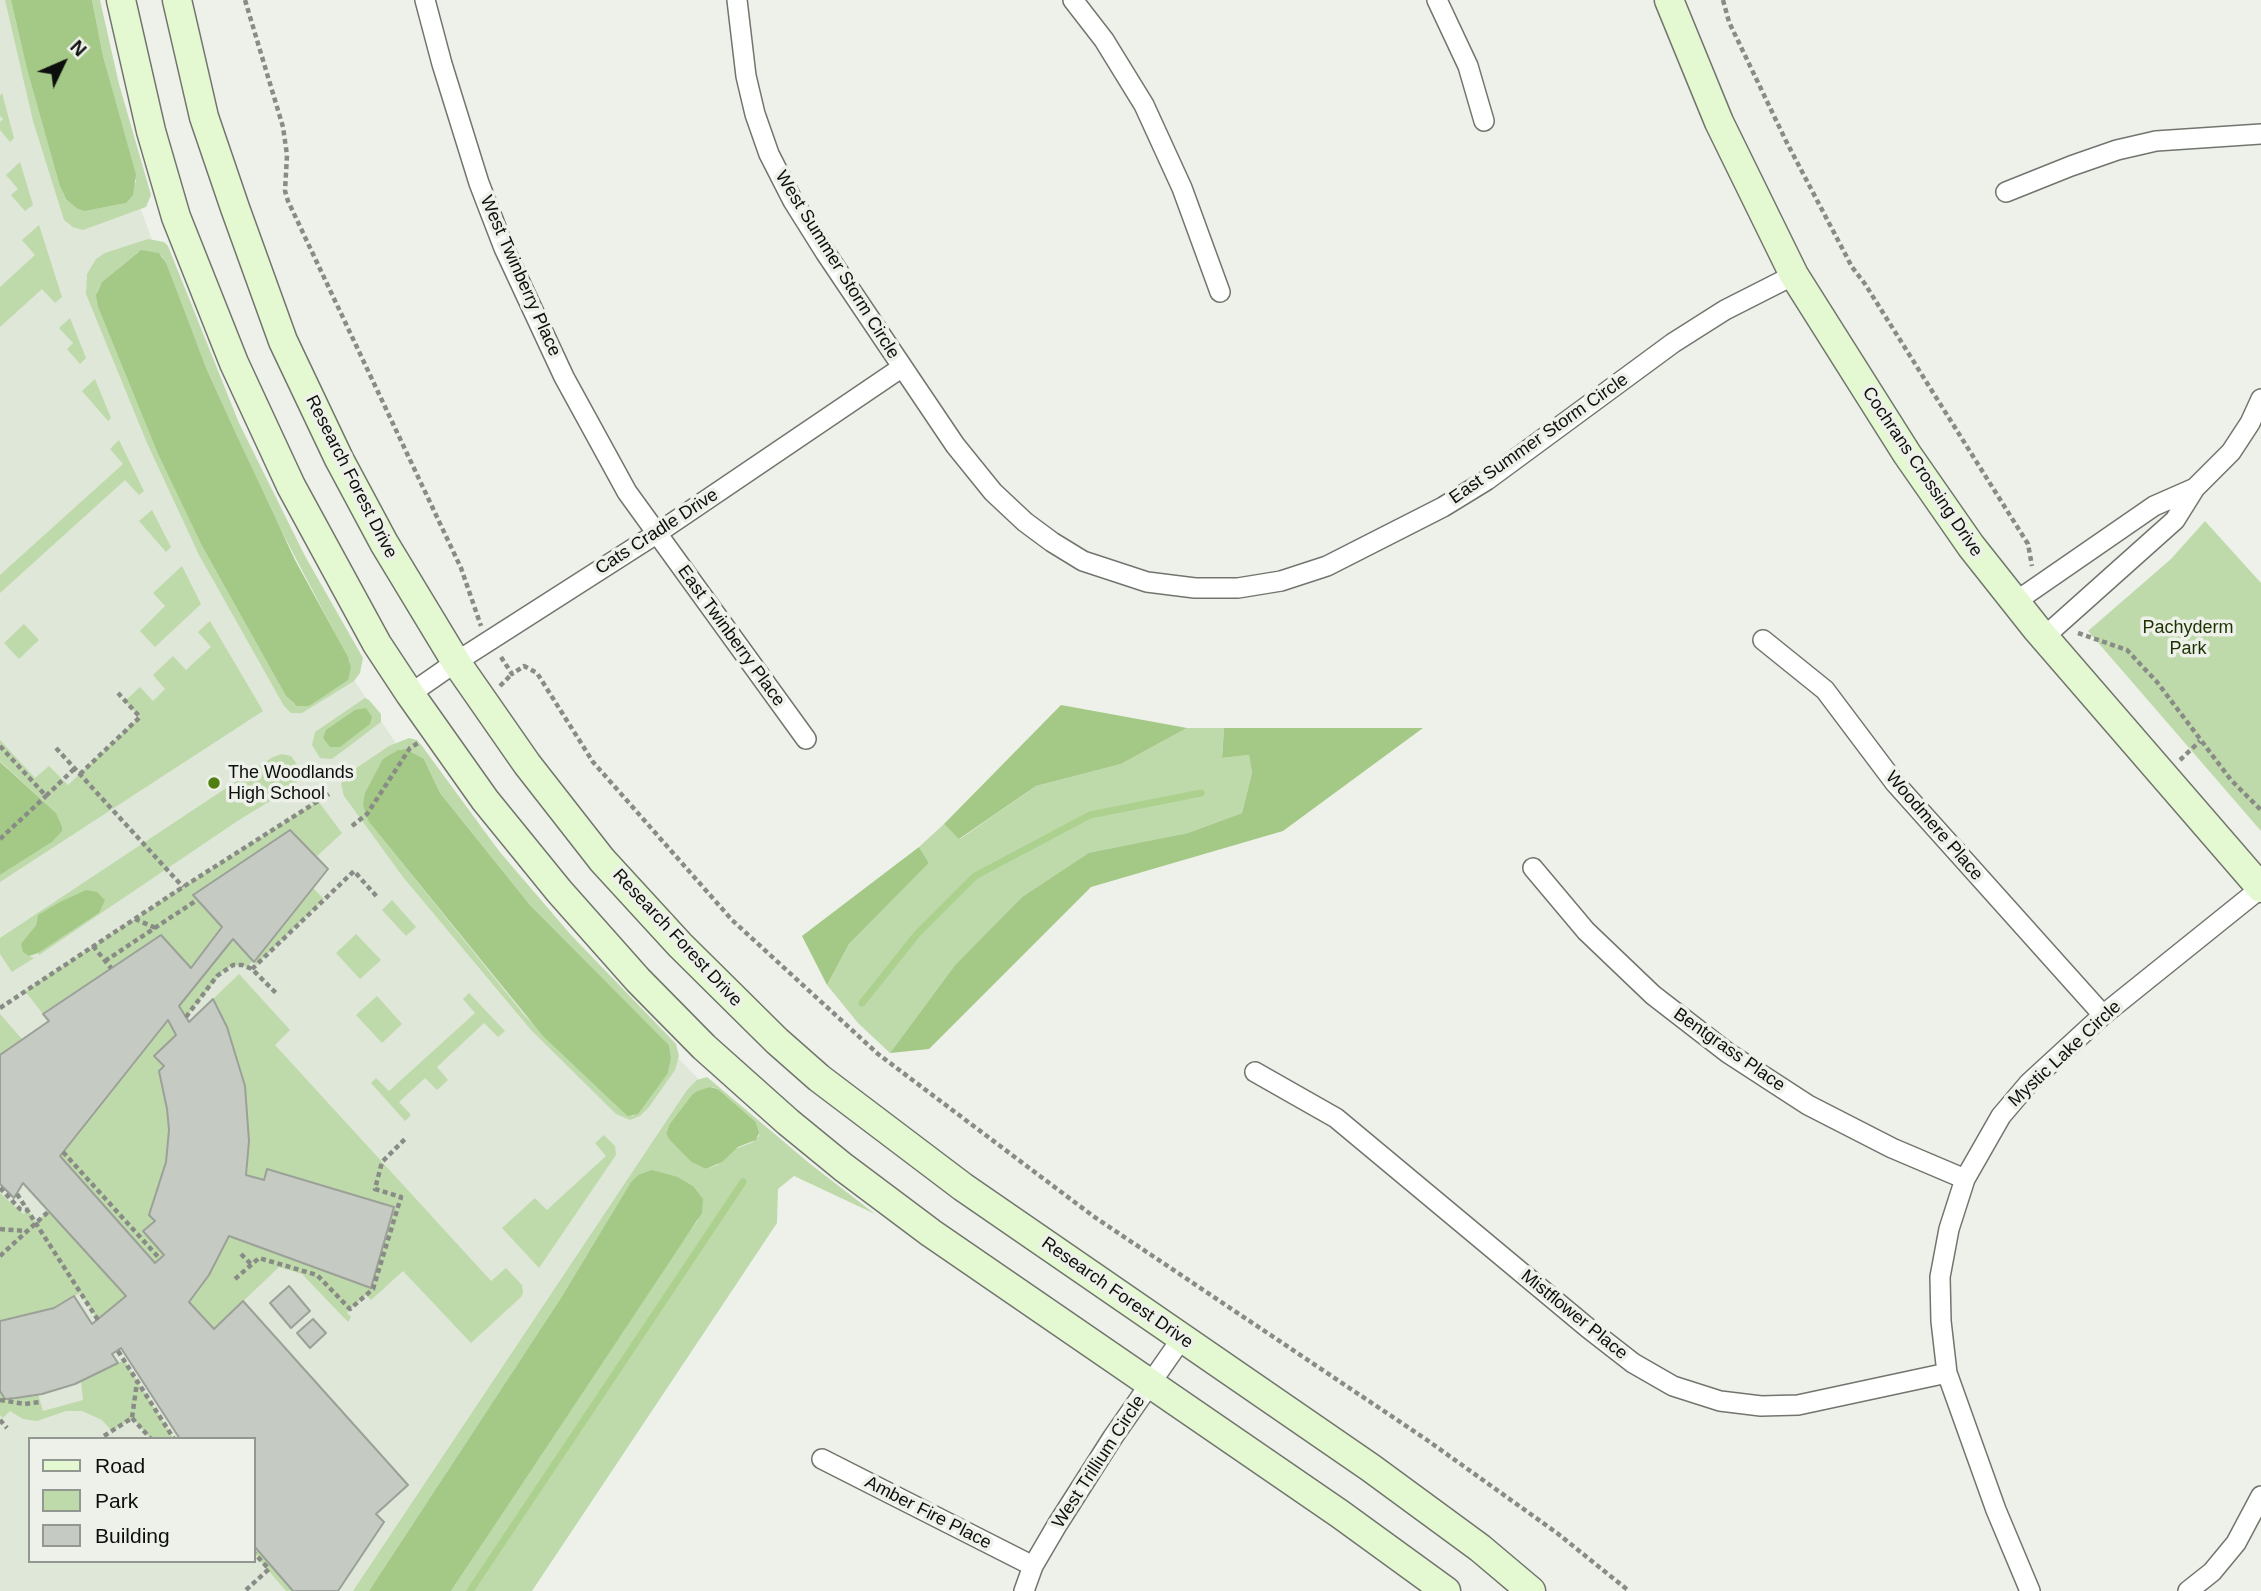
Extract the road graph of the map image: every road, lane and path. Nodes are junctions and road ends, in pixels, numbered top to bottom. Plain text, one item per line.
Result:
1 (121, 0) edge
2 (177, 0) edge
3 (245, 0) edge
4 (425, 0) edge
5 (737, 0) edge
6 (1073, 0) edge
7 (1437, 0) edge
8 (1669, 0) edge
9 (1723, 0) edge
10 (1484, 121) dead end
11 (2261, 134) edge
12 (2006, 192) dead end
13 (1794, 275) junction
14 (1220, 292) dead end
15 (901, 368) junction
16 (2261, 399) edge
17 (2195, 488) junction
18 (656, 534) junction
19 (2038, 585) junction
20 (2015, 602) junction
21 (2065, 618) junction
22 (2043, 637) junction
23 (491, 640) junction
24 (1763, 640) dead end
25 (456, 662) junction
26 (118, 693) dead end
27 (410, 694) junction
28 (806, 739) dead end
29 (0, 746) edge
30 (56, 748) dead end
31 (75, 768) junction
32 (80, 774) junction
33 (329, 794) dead end
34 (46, 796) junction
35 (2261, 810) edge
36 (0, 839) edge
37 (1533, 868) dead end
38 (183, 887) junction
39 (2261, 888) edge
40 (378, 898) dead end
41 (197, 900) dead end
42 (134, 919) junction
43 (157, 928) junction
44 (93, 946) junction
45 (105, 961) junction
46 (111, 968) dead end
47 (252, 969) junction
48 (276, 993) dead end
49 (0, 1007) edge
50 (2103, 1014) junction
51 (186, 1017) dead end
52 (1255, 1072) dead end
53 (407, 1137) dead end
54 (63, 1152) dead end
55 (1965, 1179) junction
56 (0, 1188) edge
57 (17, 1194) dead end
58 (28, 1210) junction
59 (49, 1211) dead end
60 (36, 1223) junction
61 (0, 1229) edge
62 (27, 1231) junction
63 (241, 1254) dead end
64 (0, 1256) edge
65 (160, 1259) dead end
66 (251, 1264) junction
67 (235, 1279) dead end
68 (98, 1320) dead end
69 (1182, 1338) junction
70 (118, 1351) dead end
71 (1947, 1373) junction
72 (137, 1380) junction
73 (1151, 1384) junction
74 (0, 1400) edge
75 (40, 1402) dead end
76 (132, 1418) junction
77 (0, 1420) edge
78 (7, 1428) dead end
79 (104, 1436) dead end
80 (149, 1437) edge
81 (173, 1437) edge
82 (822, 1459) dead end
83 (2261, 1496) edge
84 (256, 1555) edge
85 (1034, 1566) junction
86 (246, 1590) edge
87 (1024, 1591) edge
88 (1446, 1591) edge
89 (1531, 1591) edge
90 (1629, 1591) edge
91 (2030, 1591) edge
92 (2188, 1591) edge

1 - 27 main road
2 - 25 main road, Research Forest Drive
3 - 23 path
4 - 18 street, West Twinberry Place
5 - 15 street, West Summer Storm Circle
6 - 14 street
7 - 10 street
8 - 13 main road, Cochrans Crossing Drive
9 - 19 path
11 - 12 street
13 - 15 street, East Summer Storm Circle
13 - 20 main road, Cochrans Crossing Drive
15 - 18 street, Cats Cradle Drive
16 - 17 street
17 - 19 street
17 - 21 street
18 - 23 street, Cats Cradle Drive
18 - 28 street, East Twinberry Place
19 - 20 street
20 - 22 main road, Cochrans Crossing Drive
21 - 22 street
21 - 35 path
22 - 39 main road, Cochrans Crossing Drive
23 - 25 street, Cats Cradle Drive
23 - 90 path
24 - 50 street, Woodmere Place
25 - 27 street, Cats Cradle Drive
25 - 69 main road, Research Forest Drive
26 - 32 path
27 - 73 main road
29 - 34 path
30 - 31 path
31 - 32 path
31 - 34 path
32 - 38 path
33 - 38 path
34 - 36 path
37 - 55 street, Bentgrass Place
38 - 42 path
39 - 50 street, Mystic Lake Circle
40 - 47 path
41 - 43 path
42 - 43 path
42 - 44 path
43 - 45 path
44 - 45 path
44 - 49 path
45 - 46 path
47 - 48 path
47 - 51 path
50 - 55 street, Mystic Lake Circle
52 - 71 street, Mistflower Place
53 - 66 path
54 - 65 path
55 - 71 street, Mystic Lake Circle
56 - 58 path
57 - 58 path
58 - 60 path
59 - 60 path
60 - 62 path
60 - 68 path
61 - 62 path
62 - 64 path
63 - 66 path
66 - 67 path
69 - 73 street, West Trillium Circle
69 - 89 main road, Research Forest Drive
70 - 72 path
71 - 91 street, Mystic Lake Circle
72 - 76 path
72 - 81 path
73 - 85 street, West Trillium Circle
73 - 88 main road
74 - 75 path
76 - 79 path
76 - 80 path
77 - 78 path
82 - 85 street, Amber Fire Place
83 - 92 street
84 - 86 path
85 - 87 street, West Trillium Circle

